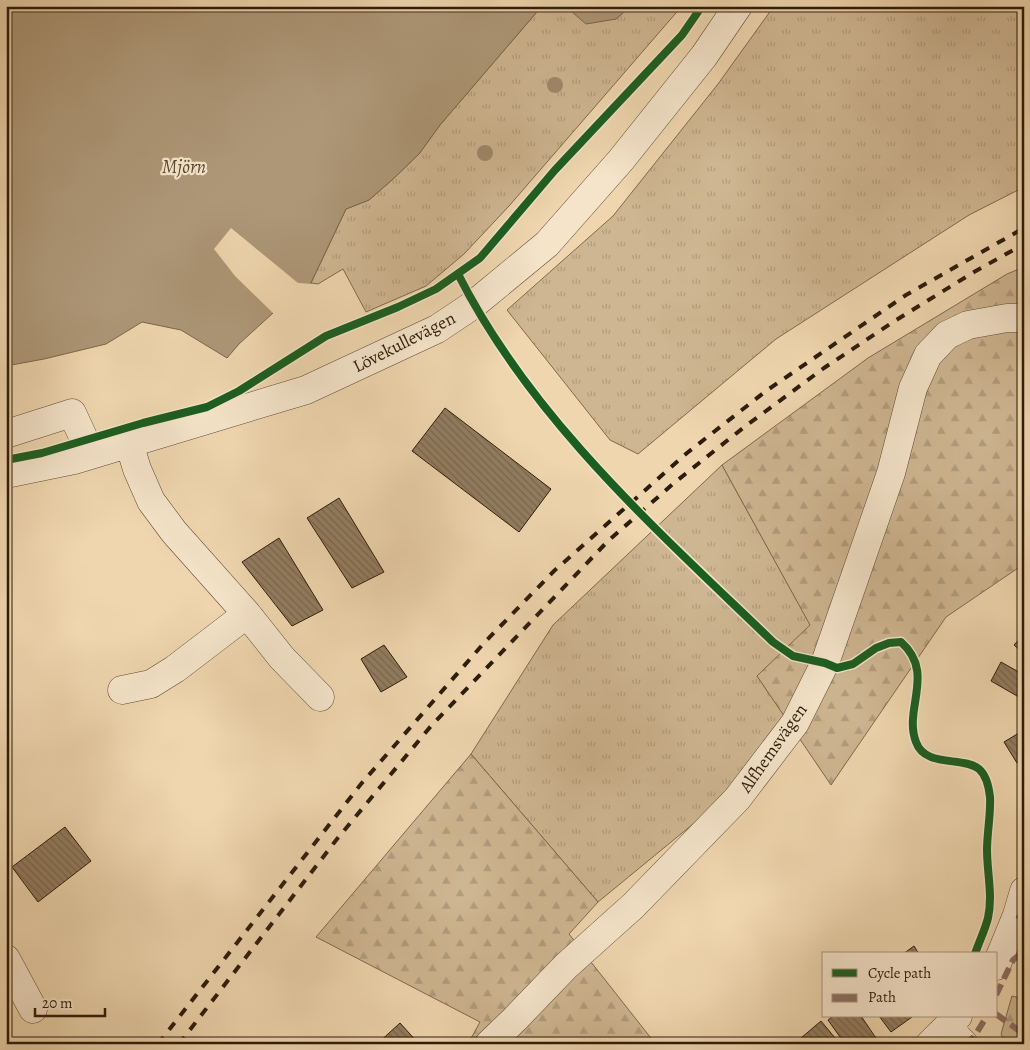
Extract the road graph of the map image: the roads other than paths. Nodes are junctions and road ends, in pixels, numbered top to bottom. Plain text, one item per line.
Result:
1 (738, 6) edge
2 (1024, 318) edge
3 (6, 434) edge
4 (129, 443) junction
5 (91, 454) junction
6 (6, 474) edge
7 (246, 614) junction
8 (122, 690) dead end
9 (320, 697) dead end
10 (1024, 891) edge
11 (1017, 940) edge
12 (6, 959) edge
13 (998, 964) edge
14 (33, 1009) dead end
15 (488, 1044) edge

1 - 4 street, Lövekullevägen
2 - 15 street, Alfhemsvägen
3 - 5 street
4 - 5 street, Lövekullevägen
4 - 7 street
5 - 6 street, Lövekullevägen
7 - 8 street
7 - 9 street
10 - 11 street
11 - 13 street
12 - 14 street

